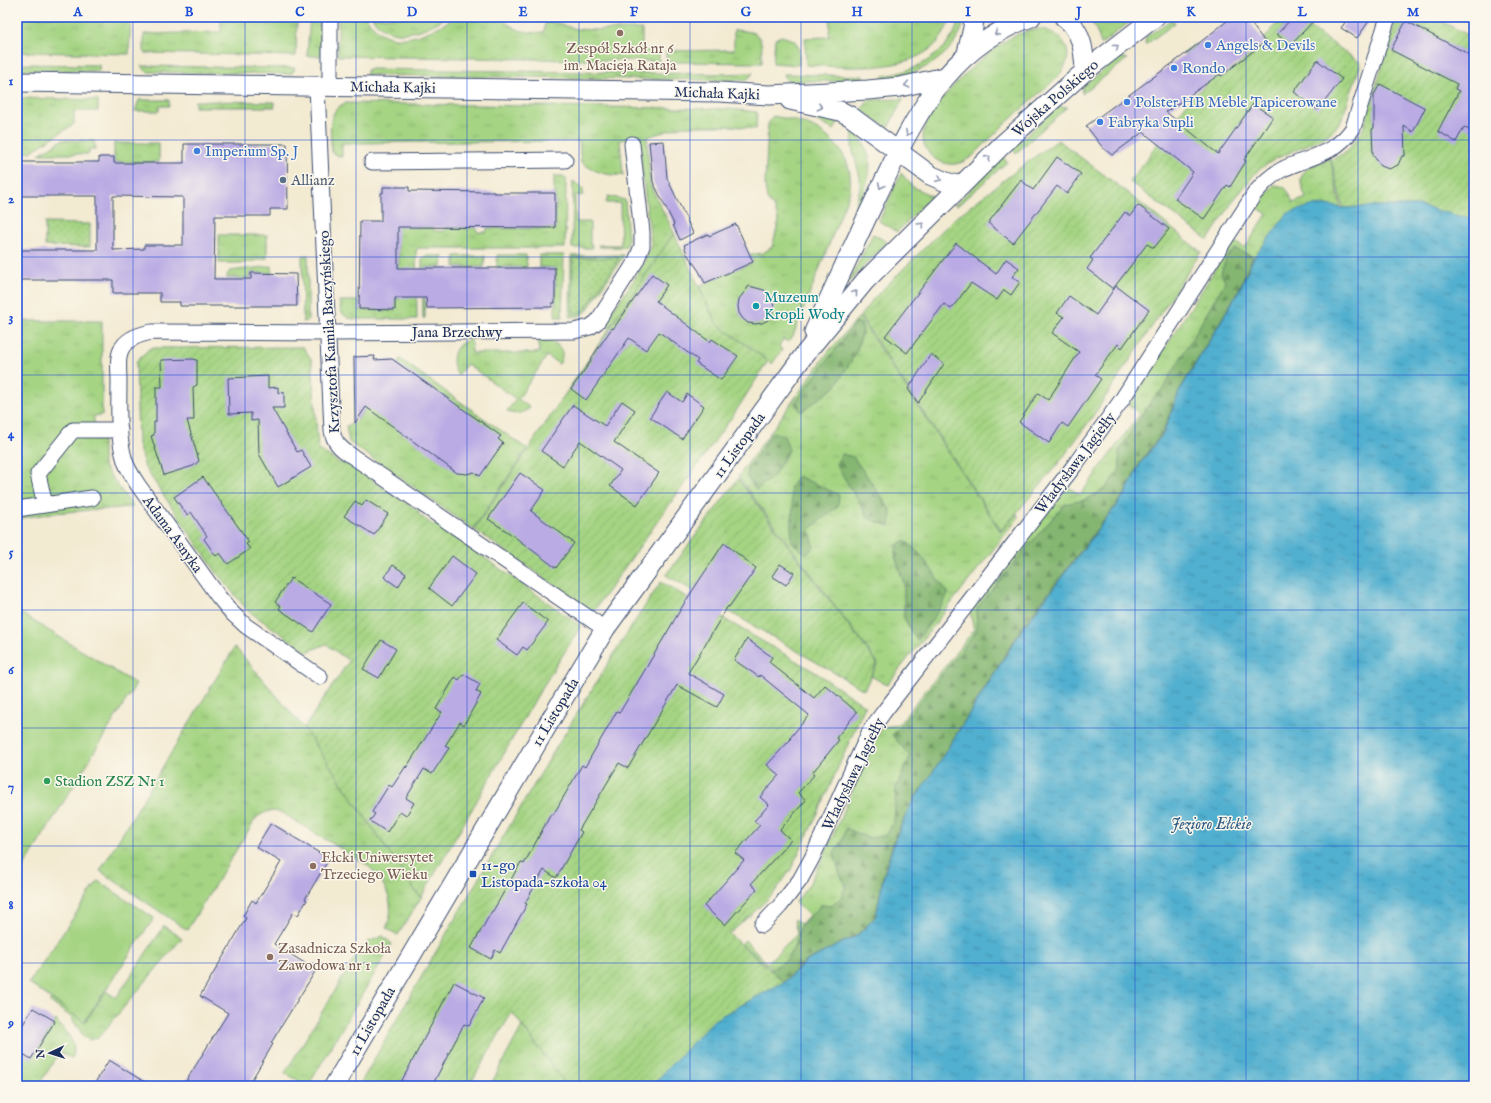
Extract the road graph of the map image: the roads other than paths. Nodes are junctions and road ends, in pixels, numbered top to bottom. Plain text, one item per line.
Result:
1 (330, 17) edge
2 (974, 17) edge
3 (1031, 17) edge
4 (1064, 17) edge
5 (1155, 17) edge
6 (1388, 17) edge
7 (967, 54) junction
8 (1085, 71) junction
9 (945, 77) junction
10 (17, 82) edge
11 (323, 86) junction
12 (769, 95) junction
13 (632, 144) dead end
14 (898, 151) junction
15 (565, 160) dead end
16 (372, 162) dead end
17 (960, 186) junction
18 (328, 333) junction
19 (126, 344) joint
20 (804, 355) junction
21 (120, 430) junction
22 (92, 498) dead end
23 (45, 505) junction
24 (17, 509) edge
25 (606, 629) junction
26 (320, 677) dead end
27 (762, 924) dead end
28 (334, 1086) edge

1 - 11 street, Krzysztofa Kamila Baczyńskiego
2 - 7 street
3 -> 7 street
4 - 8 street
8 -> 5 street, Wojska Polskiego
6 - 27 street, Władysława Jagiełły
7 - 9 street
17 -> 8 street, Wojska Polskiego
9 -> 12 street, Michała Kajki
9 -> 14 street
10 - 11 street, Michała Kajki
11 - 12 street, Michała Kajki
11 - 18 street, Krzysztofa Kamila Baczyńskiego
12 -> 14 street, Michała Kajki
13 - 18 street, Jana Brzechwy
14 -> 17 street, Michała Kajki
14 -> 20 street, 11 Listopada
15 - 16 street
20 -> 17 street, 11 Listopada
18 - 19 street, Jana Brzechwy
18 - 25 street, Krzysztofa Kamila Baczyńskiego
19 - 21 street, Adama Asnyka
20 - 25 street, 11 Listopada
21 - 23 street
21 - 26 street, Adama Asnyka
22 - 23 street
23 - 24 street
25 - 28 street, 11 Listopada

